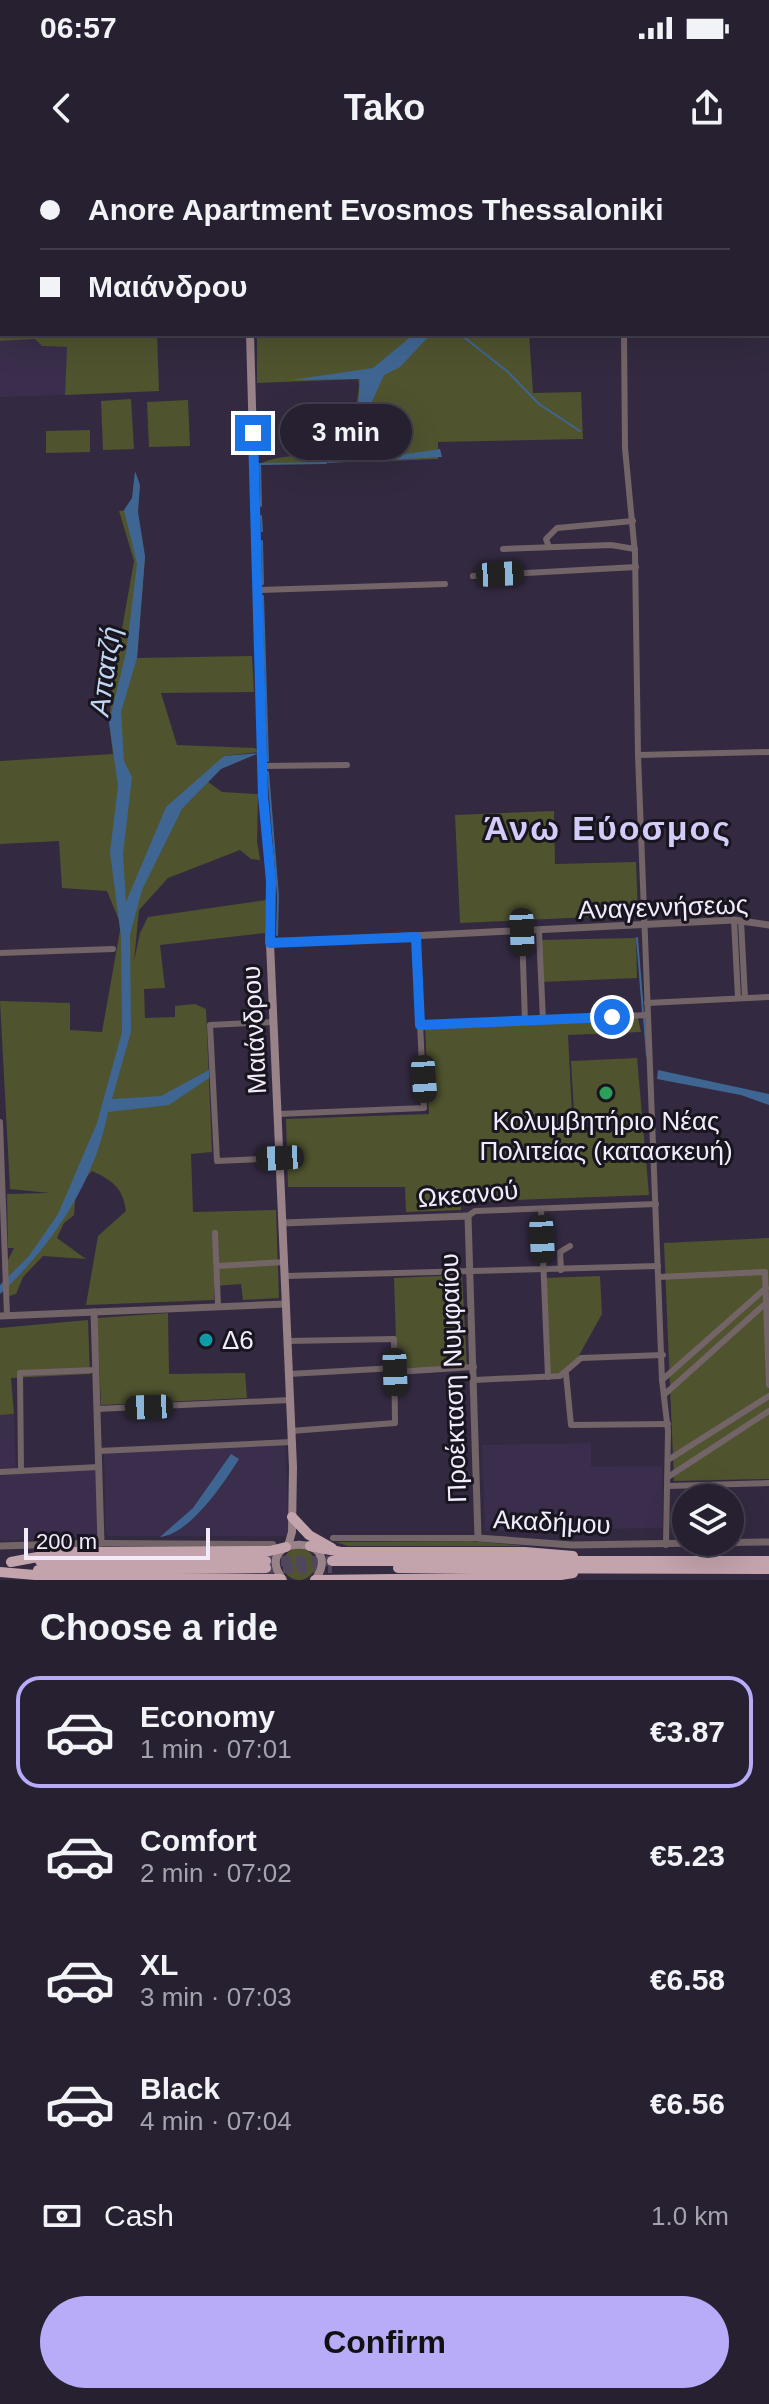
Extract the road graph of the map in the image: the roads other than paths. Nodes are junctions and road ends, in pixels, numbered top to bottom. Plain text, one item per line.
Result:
1 (250, 336) edge
2 (624, 336) edge
3 (633, 521) junction
4 (549, 547) junction
5 (503, 549) dead end
6 (635, 549) junction
7 (636, 567) junction
8 (473, 576) dead end
9 (445, 584) dead end
10 (260, 590) junction
11 (769, 752) edge
12 (638, 755) junction
13 (347, 765) dead end
14 (264, 766) junction
15 (738, 920) junction
16 (769, 925) edge
17 (644, 926) junction
18 (522, 932) junction
19 (539, 932) junction
20 (416, 937) junction
21 (270, 943) junction
22 (113, 949) dead end
23 (0, 953) edge
24 (769, 997) edge
25 (741, 998) junction
26 (647, 1003) junction
27 (648, 1015) junction
28 (543, 1020) junction
29 (525, 1021) junction
30 (274, 1022) junction
31 (420, 1025) junction
32 (278, 1114) junction
33 (0, 1122) edge
34 (280, 1158) junction
35 (656, 1204) junction
36 (541, 1209) junction
37 (468, 1216) junction
38 (283, 1223) junction
39 (215, 1233) dead end
40 (570, 1246) dead end
41 (285, 1262) junction
42 (217, 1266) junction
43 (658, 1266) junction
44 (543, 1270) junction
45 (561, 1270) junction
46 (471, 1272) junction
47 (285, 1276) junction
48 (659, 1277) junction
49 (766, 1288) junction
50 (766, 1303) junction
51 (286, 1304) junction
52 (218, 1306) junction
53 (94, 1312) junction
54 (3, 1316) edge
55 (288, 1341) junction
56 (663, 1355) junction
57 (474, 1367) junction
58 (96, 1370) junction
59 (395, 1370) junction
60 (289, 1374) junction
61 (566, 1374) junction
62 (548, 1377) junction
63 (474, 1380) junction
64 (662, 1380) junction
65 (769, 1385) edge
66 (665, 1394) junction
67 (769, 1396) edge
68 (290, 1400) junction
69 (97, 1409) junction
70 (769, 1411) edge
71 (668, 1424) junction
72 (291, 1431) junction
73 (292, 1442) junction
74 (98, 1451) junction
75 (668, 1460) junction
76 (99, 1467) junction
77 (21, 1471) junction
78 (0, 1472) edge
79 (668, 1477) junction
80 (769, 1483) edge
81 (668, 1486) junction
82 (292, 1517) junction
83 (292, 1532) junction
84 (333, 1538) dead end
85 (478, 1538) junction
86 (769, 1542) edge
87 (101, 1543) junction
88 (273, 1544) dead end
89 (305, 1544) junction
90 (666, 1545) junction
91 (0, 1546) edge
92 (287, 1546) junction
93 (341, 1552) junction
94 (769, 1561) edge
95 (6, 1562) edge
96 (332, 1564) tunnel mouth
97 (598, 1565) junction
98 (769, 1569) edge
99 (0, 1572) edge
100 (267, 1572) edge
101 (337, 1579) edge
102 (282, 1580) edge
103 (315, 1580) edge

1 - 10 main road, Μαιάνδρου
2 - 3 street
3 - 4 street
3 - 6 street
4 - 5 street
4 - 6 street
6 - 7 street
7 - 8 street
7 - 12 street
9 - 10 street
10 - 14 main road, Μαιάνδρου
11 - 12 street
12 - 17 street
13 - 14 street
14 - 21 main road, Μαιάνδρου
15 - 16 street, Αναγεννήσεως
15 - 17 street, Αναγεννήσεως
15 - 25 street
17 - 19 street, Αναγεννήσεως
17 - 26 street
18 - 19 street, Αναγεννήσεως
18 - 20 street, Αναγεννήσεως
18 - 29 street
19 - 28 street
20 - 21 street, Αναγεννήσεως
20 - 31 street
21 - 30 main road, Μαιάνδρου
22 - 23 street
24 - 25 street
25 - 26 street
26 - 27 street
27 - 28 street
27 - 35 street
28 - 29 street
29 - 31 street
30 - 32 main road, Μαιάνδρου
30 - 34 street
31 - 32 street
32 - 34 main road, Μαιάνδρου
33 - 54 street
34 - 38 main road, Μαιάνδρου
35 - 36 street, Ωκεανού
35 - 43 street
36 - 37 street, Ωκεανού
36 - 44 street
37 - 38 street, Ωκεανού
37 - 46 street, Προέκταση Νυμφαίου
38 - 41 main road, Μαιάνδρου
39 - 42 street
40 - 45 street
41 - 42 street
41 - 47 main road, Μαιάνδρου
42 - 52 street
43 - 45 street
43 - 48 street
44 - 45 street
44 - 46 street
44 - 62 street
46 - 47 street
46 - 57 street, Προέκταση Νυμφαίου
47 - 51 main road, Μαιάνδρου
48 - 49 street
48 - 56 street
49 - 50 street
49 - 64 street
50 - 65 street
50 - 66 street
51 - 52 street
51 - 55 main road, Μαιάνδρου
52 - 53 street
53 - 54 street
53 - 58 street
55 - 59 street
55 - 60 main road, Μαιάνδρου
56 - 61 street
56 - 64 street
57 - 59 street
57 - 63 street, Προέκταση Νυμφαίου
58 - 69 street
58 - 77 street
59 - 60 street
59 - 72 street
60 - 68 main road, Μαιάνδρου
61 - 62 street
61 - 71 street
62 - 63 street
63 - 85 street, Προέκταση Νυμφαίου
64 - 66 street
66 - 71 street
67 - 75 street
68 - 69 street
68 - 72 main road, Μαιάνδρου
69 - 74 street
70 - 79 street
71 - 75 street
72 - 73 main road, Μαιάνδρου
73 - 74 street
73 - 82 main road, Μαιάνδρου
74 - 76 street
75 - 79 street
76 - 77 street
76 - 87 street
77 - 78 street
79 - 81 street
80 - 81 street
81 - 90 street
82 - 83 main road, Μαιάνδρου
82 - 93 highway
83 - 89 main road
83 - 92 main road, Μαιάνδρου
84 - 85 street, Ακαδήμου
85 - 90 street, Ακαδήμου
86 - 90 street, Ακαδήμου
87 - 88 street
87 - 91 street
89 - 92 main road
89 - 93 highway
89 - 103 main road
92 - 95 highway
92 - 102 main road
93 - 97 highway
94 - 97 highway
95 - 100 highway
96 - 97 highway
97 - 98 highway
97 - 101 highway
99 - 100 highway
100 - 102 highway
101 - 103 highway

